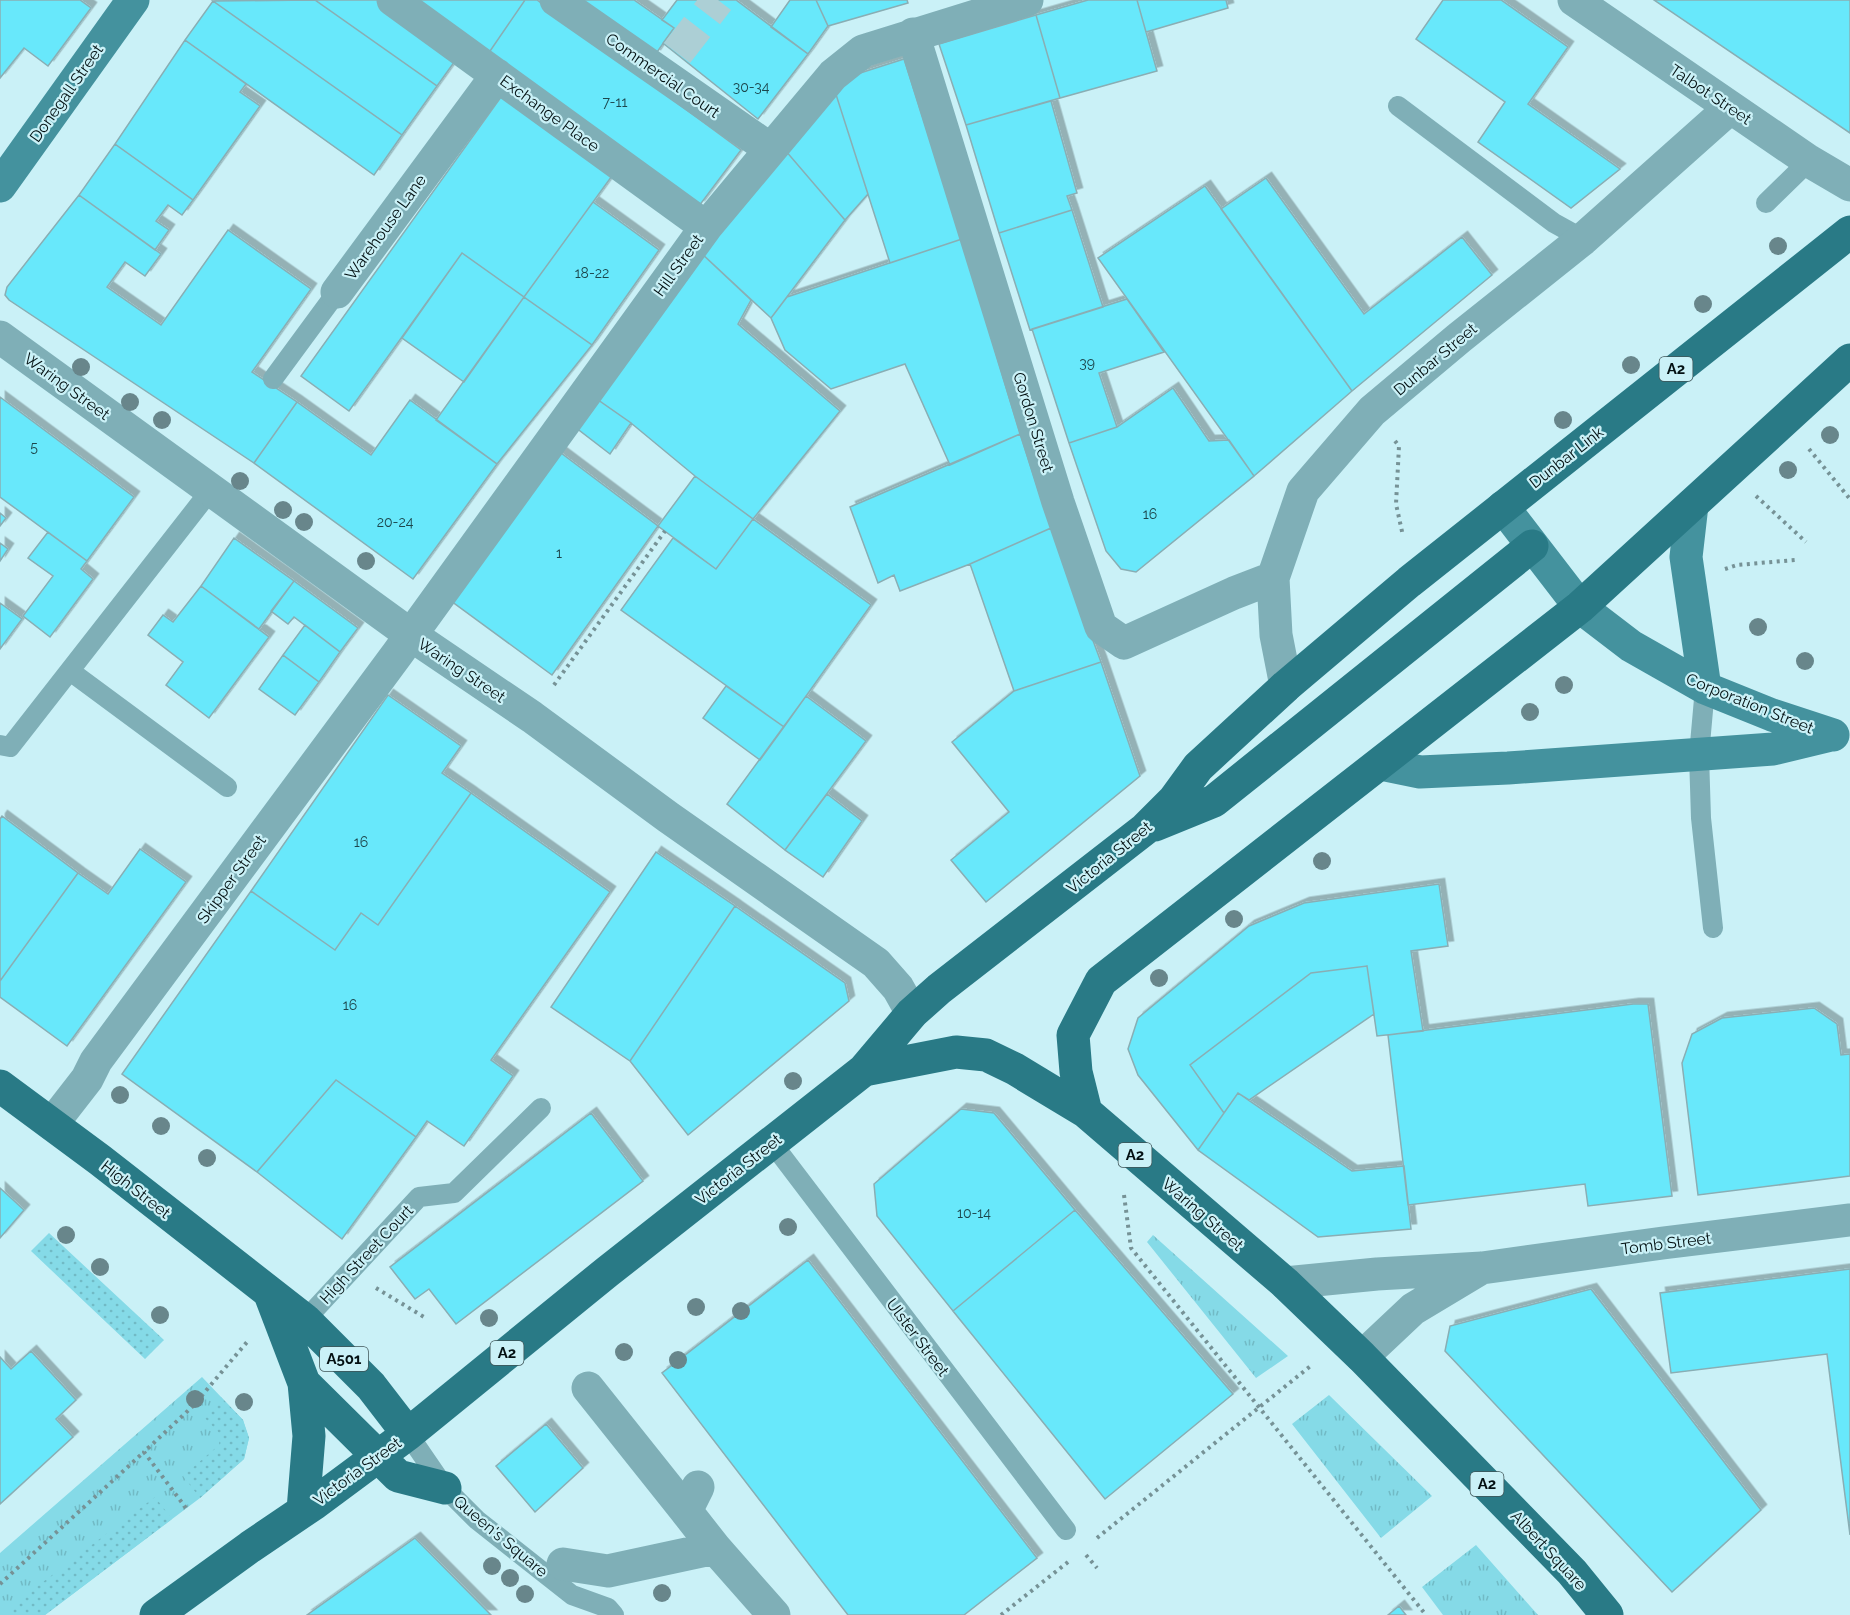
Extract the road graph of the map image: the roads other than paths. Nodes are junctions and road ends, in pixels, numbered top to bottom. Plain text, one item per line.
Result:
1 (133, 0) edge
2 (393, 0) edge
3 (556, 0) edge
4 (1027, 0) edge
5 (1574, 0) edge
6 (913, 34) junction
7 (497, 75) junction
8 (1398, 106) dead end
9 (1730, 108) junction
10 (770, 149) junction
11 (1809, 161) junction
12 (1850, 185) edge
13 (0, 186) edge
14 (1767, 203) dead end
15 (706, 226) junction
16 (1850, 232) edge
17 (1583, 239) junction
18 (337, 292) joint
19 (0, 337) edge
20 (1850, 360) edge
21 (273, 378) dead end
22 (205, 480) junction
23 (1692, 505) junction
24 (1503, 507) junction
25 (1532, 546) junction
26 (1273, 578) junction
27 (1580, 607) junction
28 (411, 635) junction
29 (70, 671) junction
30 (1286, 686) junction
31 (1705, 688) junction
32 (1841, 735) edge
33 (0, 746) edge
34 (1699, 755) junction
35 (1381, 764) junction
36 (227, 787) dead end
37 (1145, 829) junction
38 (1713, 928) dead end
39 (912, 1013) junction
40 (864, 1070) junction
41 (0, 1086) edge
42 (541, 1108) dead end
43 (1086, 1112) junction
44 (52, 1124) junction
45 (772, 1143) junction
46 (1850, 1220) edge
47 (1482, 1268) junction
48 (1285, 1283) junction
49 (270, 1294) junction
50 (305, 1320) junction
51 (1353, 1348) junction
52 (304, 1383) junction
53 (588, 1389) dead end
54 (408, 1434) junction
55 (378, 1456) junction
56 (445, 1488) junction
57 (303, 1510) junction
58 (1066, 1530) dead end
59 (715, 1548) junction
60 (563, 1564) dead end
61 (156, 1615) edge
62 (614, 1615) edge
63 (774, 1615) edge
64 (1608, 1615) edge

1 - 13 street, Donegall Street
2 - 7 street, Exchange Place
3 - 10 street, Commercial Court
4 - 6 street, Hill Street
5 - 9 street, Talbot Street
6 - 10 street, Hill Street
6 - 26 street, Gordon Street
7 - 15 street, Exchange Place
7 - 18 street, Warehouse Lane
8 - 17 lane
9 - 11 street, Talbot Street
9 - 17 street, Dunbar Street
10 - 15 street, Hill Street
11 - 12 street, Talbot Street
11 - 14 lane
15 - 28 street, Hill Street
16 - 24 main road, Dunbar Link / A2
17 - 26 street, Dunbar Street
18 - 21 lane, Warehouse Lane
19 - 22 street, Waring Street
20 - 23 main road
22 - 28 street, Waring Street
22 - 29 lane
23 - 27 main road
23 - 31 street
24 - 25 street, Corporation Street
24 - 30 main road, Dunbar Link / A2
25 - 27 street, Corporation Street
25 - 37 main road
26 - 30 street, Dunbar Street
27 - 31 street, Corporation Street
27 - 35 main road
28 - 39 street, Waring Street
28 - 44 street, Skipper Street
29 - 33 lane
29 - 36 lane
30 - 37 main road, Victoria Street / A2
31 - 32 street, Corporation Street
31 - 34 lane
32 - 34 street
34 - 35 street
34 - 38 lane
35 - 43 main road
37 - 39 main road, Victoria Street / A2
39 - 40 main road, Victoria Street / A2
40 - 43 main road, Waring Street / A2
40 - 45 main road, Victoria Street / A2
41 - 44 main road, High Street / A501
42 - 50 lane, High Street Court
43 - 48 main road, Waring Street / A2
44 - 49 main road, High Street / A501
45 - 54 main road, Victoria Street / A2
45 - 58 lane, Ulster Street
46 - 47 street, Tomb Street
47 - 48 street, Tomb Street
47 - 51 street, Tomb Street
48 - 51 main road, Waring Street / A2
49 - 50 main road, High Street / A501
49 - 52 main road, A501
50 - 54 main road, High Street / A501
51 - 64 main road, Albert Square / A2
52 - 55 main road
52 - 57 main road, A501
53 - 59 street
54 - 55 main road, Victoria Street / A2
54 - 56 lane, Queen's Square
55 - 56 main road
55 - 57 main road, Victoria Street / A2
56 - 62 lane, Queen's Square
57 - 61 main road, Victoria Street / A2
59 - 60 street, Queen's Square
59 - 63 street

